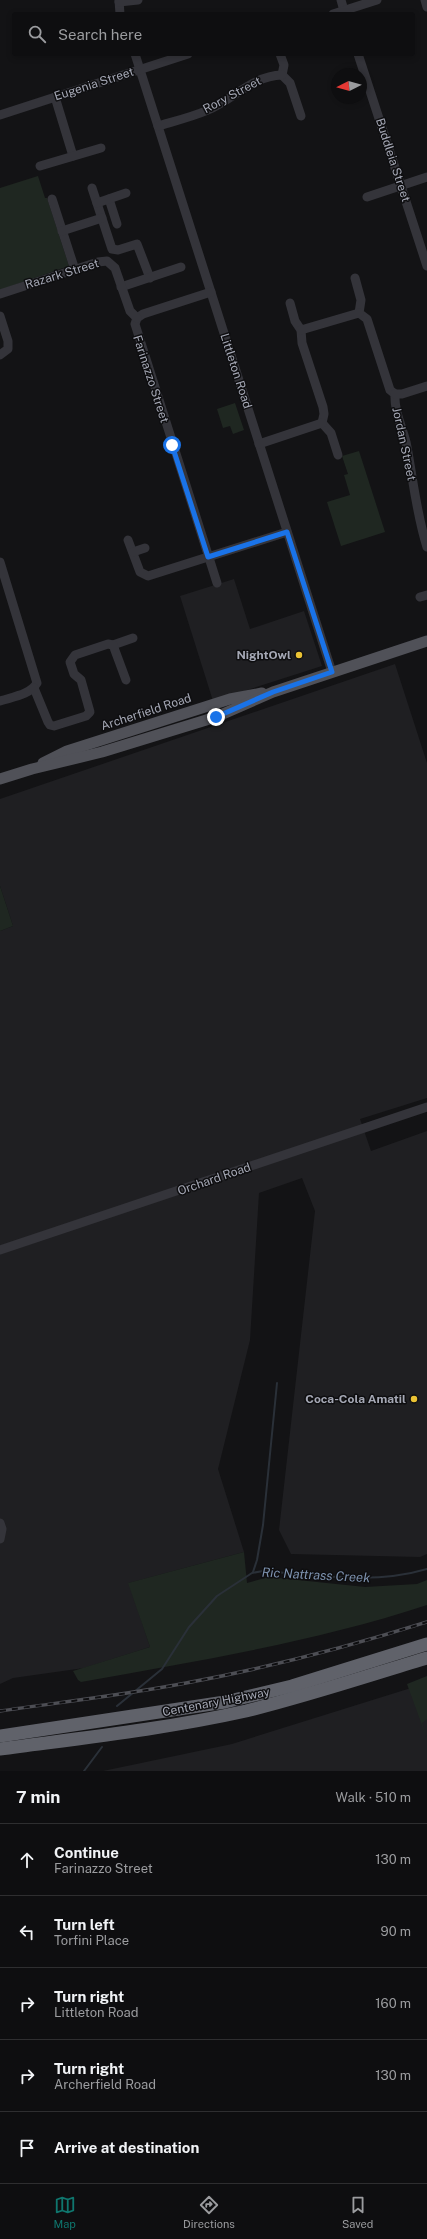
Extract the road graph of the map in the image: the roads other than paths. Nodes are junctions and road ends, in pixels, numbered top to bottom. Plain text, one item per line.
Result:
1 (138, 0) edge
2 (340, 0) edge
3 (377, 0) edge
4 (425, 0) edge
5 (119, 1) edge
6 (427, 7) edge
7 (120, 12) edge
8 (345, 12) edge
9 (136, 56) edge
10 (182, 56) edge
11 (281, 56) edge
12 (359, 56) edge
13 (141, 69) junction
14 (282, 74) junction
15 (55, 97) junction
16 (0, 115) edge
17 (301, 116) dead end
18 (158, 126) junction
19 (101, 148) dead end
20 (73, 156) junction
21 (40, 166) dead end
22 (427, 177) edge
23 (402, 185) junction
24 (92, 188) dead end
25 (126, 193) dead end
26 (368, 197) dead end
27 (52, 198) dead end
28 (109, 198) junction
29 (97, 203) junction
30 (102, 218) junction
31 (117, 224) dead end
32 (62, 231) junction
33 (181, 266) dead end
34 (427, 266) edge
35 (74, 270) junction
36 (150, 278) junction
37 (354, 278) dead end
38 (121, 287) junction
39 (211, 292) junction
40 (0, 294) edge
41 (290, 303) dead end
42 (360, 313) junction
43 (0, 316) edge
44 (138, 318) junction
45 (301, 330) junction
46 (0, 355) edge
47 (427, 386) edge
48 (396, 394) junction
49 (322, 423) junction
50 (260, 444) junction
51 (338, 455) dead end
52 (424, 525) edge
53 (287, 532) junction
54 (128, 540) dead end
55 (427, 547) edge
56 (145, 548) dead end
57 (132, 552) junction
58 (208, 557) junction
59 (0, 562) edge
60 (217, 582) dead end
61 (133, 638) dead end
62 (427, 641) edge
63 (113, 645) junction
64 (332, 672) junction
65 (126, 680) dead end
66 (34, 688) junction
67 (0, 700) edge
68 (0, 779) edge
69 (427, 1107) edge
70 (0, 1250) edge
71 (0, 1523) edge
72 (0, 1539) edge
73 (427, 1644) edge
74 (427, 1658) edge
75 (427, 1665) edge
76 (307, 1695) junction
77 (0, 1736) edge
78 (0, 1750) edge

1 - 5 street
2 - 8 street
3 - 8 street
4 - 6 street
5 - 7 street
9 - 13 street, Littleton Road
10 - 13 street, Eugenia Street
11 - 14 street
12 - 23 street, Buddleia Street
13 - 15 street, Eugenia Street
13 - 18 street, Littleton Road
14 - 17 street
14 - 18 street, Rory Street
15 - 16 street, Eugenia Street
15 - 20 street
18 - 39 street, Littleton Road
19 - 20 street
20 - 21 street
22 - 23 street
23 - 26 street
23 - 34 street, Buddleia Street
24 - 29 street
25 - 28 street
27 - 32 street
28 - 29 street
28 - 31 street
29 - 30 street
30 - 32 street
30 - 36 street
32 - 35 street
33 - 36 street
35 - 38 street, Razark Street
35 - 40 street, Razark Street
36 - 38 street
37 - 42 street, Jordan Street
38 - 44 street, Razark Street
39 - 44 street, Farinazzo Street
39 - 50 street, Littleton Road
41 - 45 street
42 - 45 street
42 - 48 street, Jordan Street
43 - 46 street
44 - 58 street, Farinazzo Street
45 - 49 street
47 - 48 street
48 - 52 street, Jordan Street
49 - 50 street
49 - 51 street
50 - 53 street, Littleton Road
52 - 55 street, Jordan Street
53 - 58 street
53 - 64 street, Littleton Road
54 - 57 street
56 - 57 street
57 - 58 street
58 - 60 street, Farinazzo Street
59 - 66 street
61 - 63 street
62 - 64 main road, Archerfield Road
63 - 65 street
63 - 66 street
64 - 68 main road, Archerfield Road
66 - 67 street
69 - 70 street, Orchard Road
71 - 72 street
73 - 77 highway, Centenary Highway
74 - 76 highway, Centenary Highway
75 - 76 highway
76 - 78 highway, Centenary Highway

